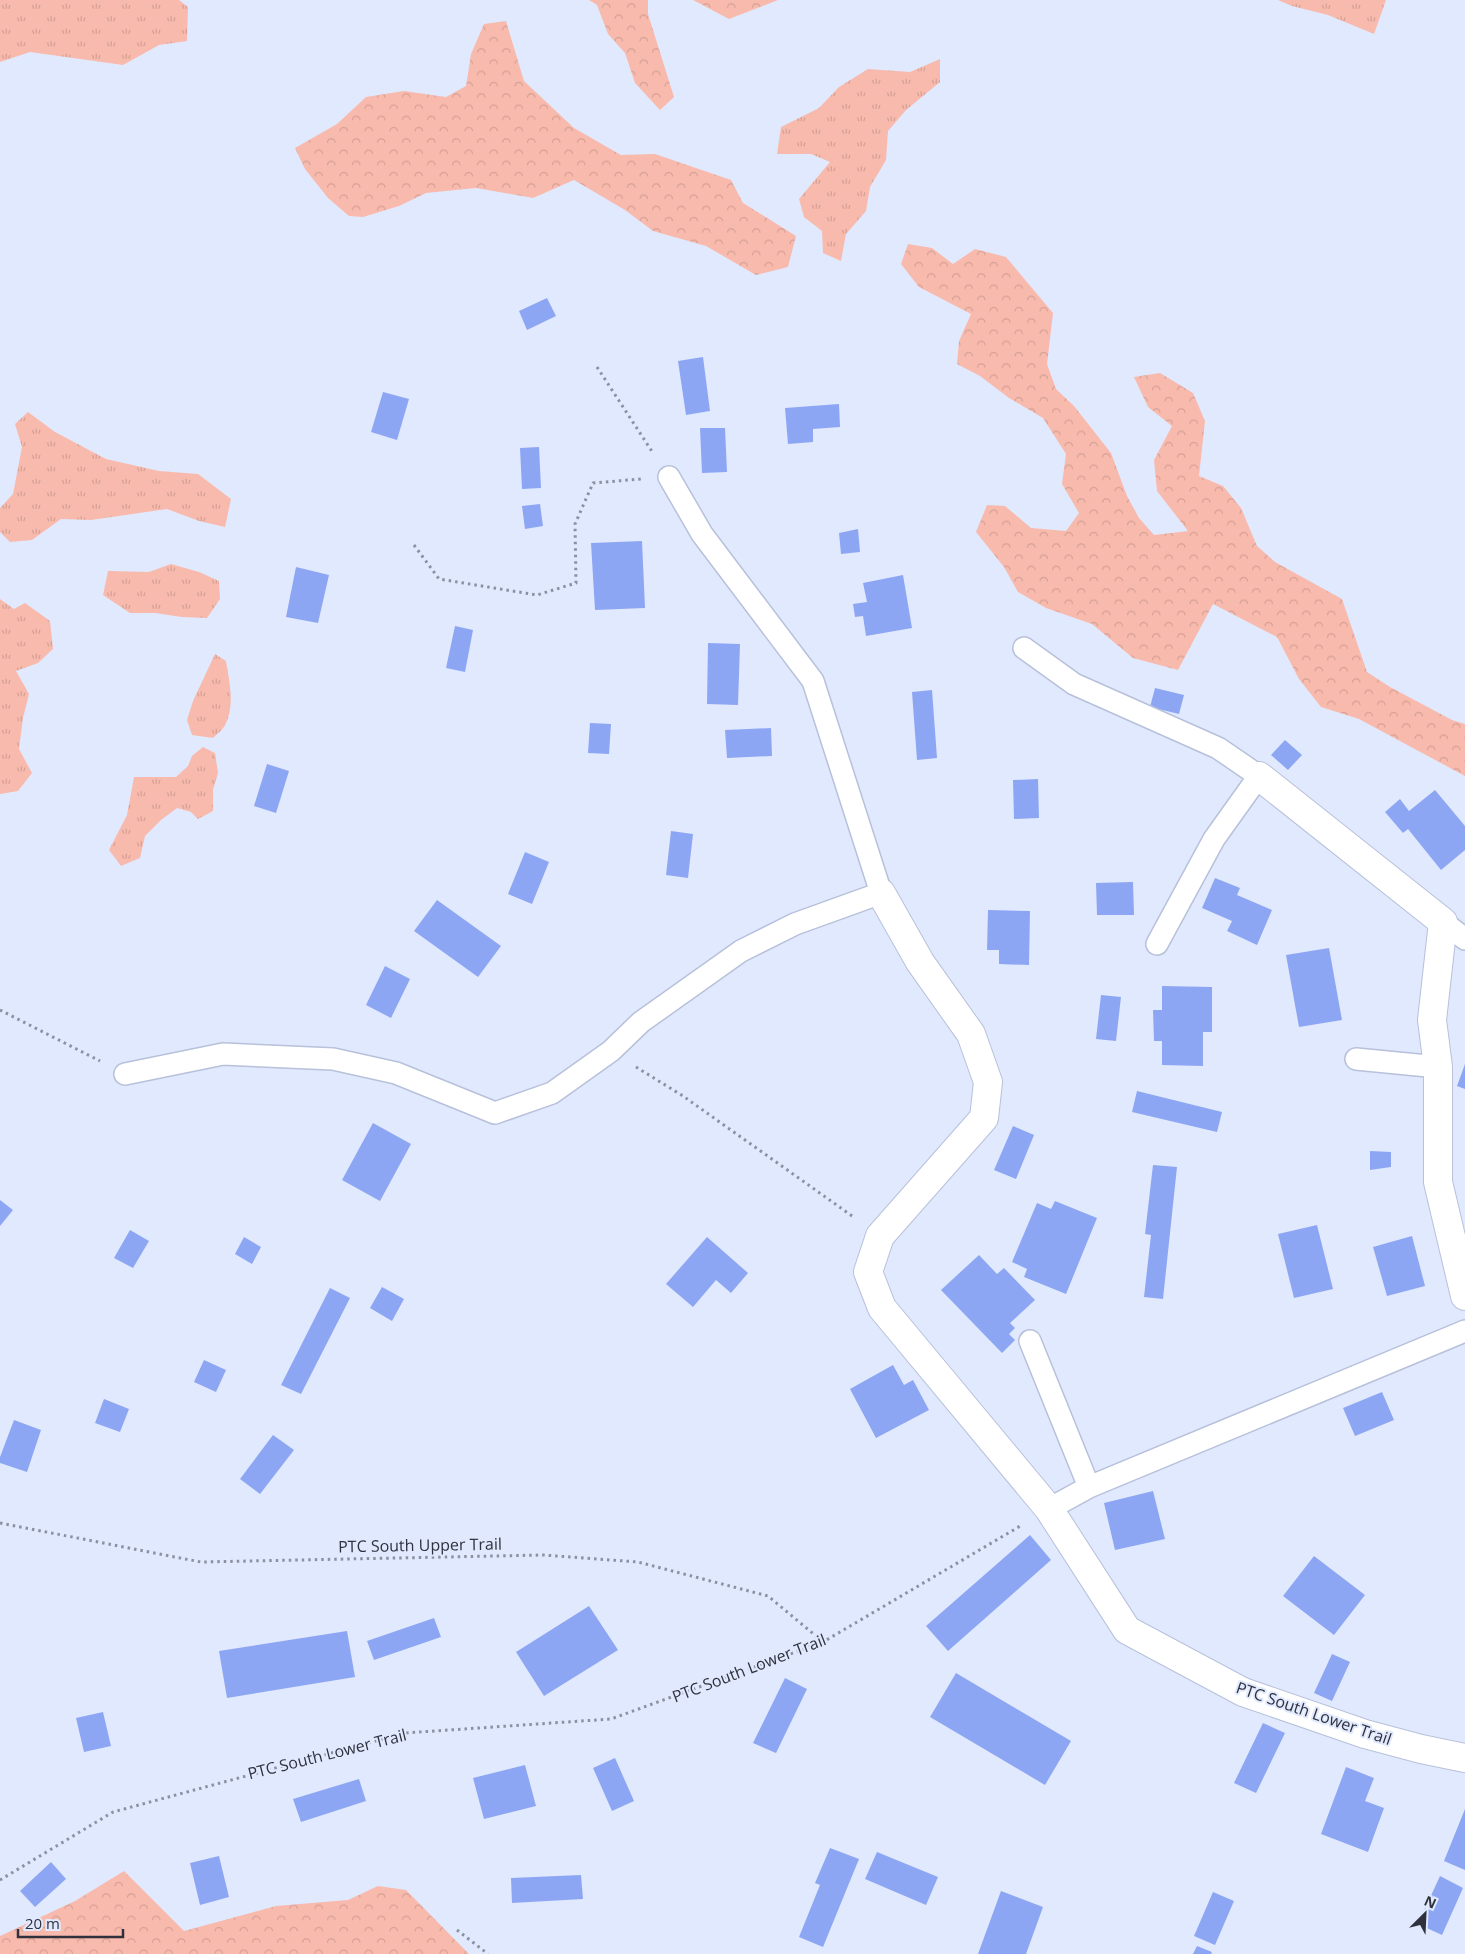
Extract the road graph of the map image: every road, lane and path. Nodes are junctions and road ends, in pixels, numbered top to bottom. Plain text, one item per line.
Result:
1 (597, 367) dead end
2 (669, 477) junction
3 (414, 545) dead end
4 (1024, 648) dead end
5 (1259, 776) junction
6 (881, 893) junction
7 (1443, 922) junction
8 (1465, 939) edge
9 (1157, 944) dead end
10 (0, 1010) edge
11 (612, 1051) junction
12 (1356, 1059) dead end
13 (1438, 1067) junction
14 (125, 1074) joint
15 (880, 1236) junction
16 (1465, 1296) edge
17 (1465, 1330) edge
18 (1030, 1341) dead end
19 (1089, 1487) junction
20 (1049, 1508) junction
21 (0, 1522) edge
22 (823, 1642) junction
23 (1465, 1758) edge
24 (0, 1880) edge
25 (457, 1930) dead end
26 (488, 1954) edge

1 - 2 path
2 - 3 path
2 - 6 lane
4 - 5 lane
5 - 7 street
5 - 9 lane
6 - 11 lane
6 - 15 street
7 - 8 lane
7 - 13 street
10 - 14 path
11 - 14 lane
11 - 15 path
12 - 13 lane
13 - 16 street
15 - 20 street
17 - 19 lane
18 - 19 lane
19 - 20 lane
20 - 22 path, PTC South Lower Trail
20 - 23 street, PTC South Lower Trail
21 - 22 path, PTC South Upper Trail
22 - 24 path, PTC South Lower Trail
25 - 26 path

